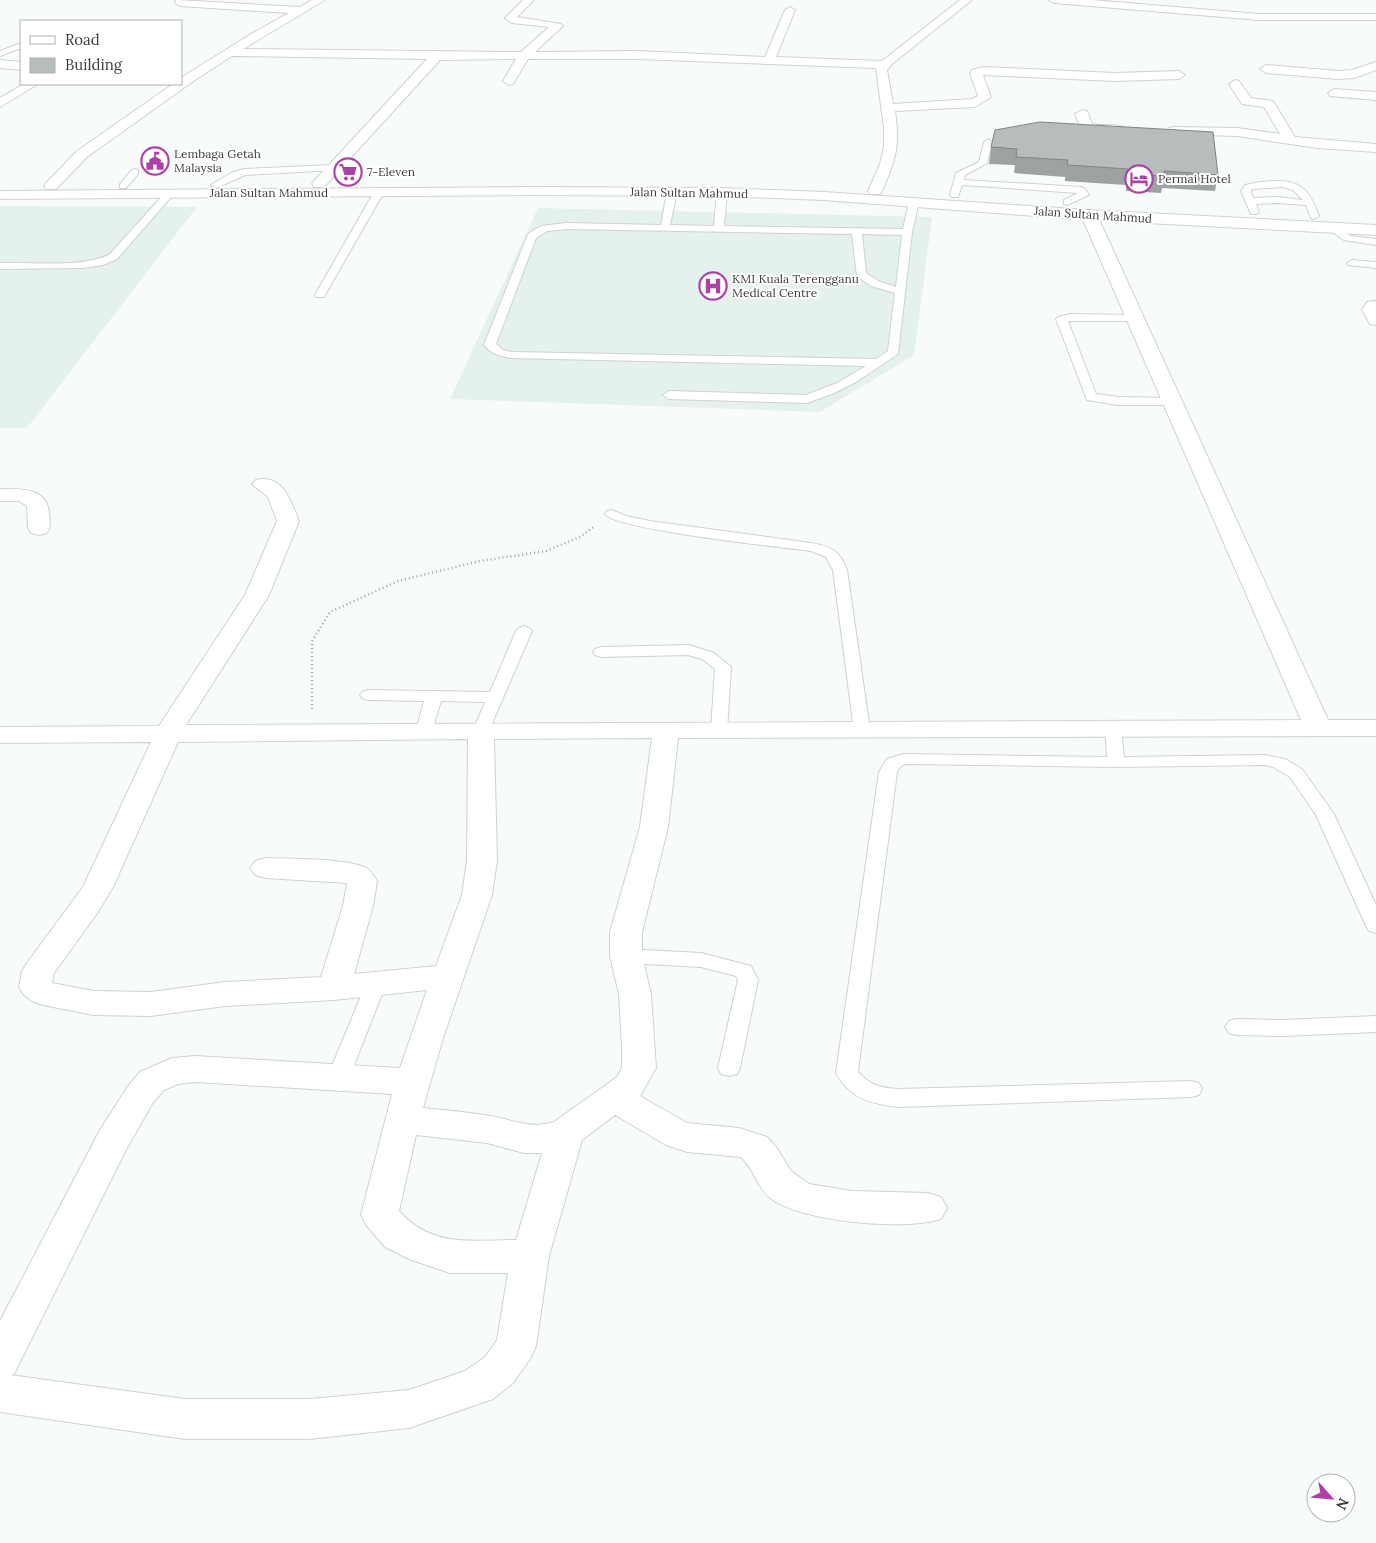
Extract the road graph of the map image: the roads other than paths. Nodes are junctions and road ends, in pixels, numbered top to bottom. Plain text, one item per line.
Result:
1 (181, 0) edge
2 (320, 0) edge
3 (529, 0) edge
4 (967, 0) edge
5 (1054, 0) edge
6 (302, 10) junction
7 (790, 10) dead end
8 (1376, 17) edge
9 (20, 45) edge
10 (229, 52) junction
11 (0, 54) edge
12 (437, 56) junction
13 (524, 56) junction
14 (769, 61) junction
15 (0, 64) edge
16 (20, 66) edge
17 (884, 66) junction
18 (1376, 66) edge
19 (1266, 69) dead end
20 (1179, 75) dead end
21 (186, 77) edge
22 (509, 81) dead end
23 (1235, 84) dead end
24 (30, 85) edge
25 (175, 85) edge
26 (1334, 93) dead end
27 (1376, 96) edge
28 (0, 103) edge
29 (887, 108) junction
30 (1082, 114) dead end
31 (1138, 131) edge
32 (1157, 131) edge
33 (1290, 139) junction
34 (988, 142) dead end
35 (1376, 148) edge
36 (333, 168) junction
37 (136, 172) dead end
38 (319, 184) junction
39 (216, 185) junction
40 (50, 186) junction
41 (123, 186) junction
42 (0, 187) edge
43 (957, 189) junction
44 (875, 191) junction
45 (380, 192) junction
46 (672, 192) junction
47 (722, 192) junction
48 (169, 194) junction
49 (0, 195) edge
50 (914, 202) junction
51 (1067, 202) junction
52 (1252, 206) junction
53 (1312, 210) junction
54 (1090, 215) junction
55 (1376, 220) edge
56 (665, 227) junction
57 (719, 228) junction
58 (1333, 228) junction
59 (1376, 230) edge
60 (857, 231) junction
61 (908, 232) junction
62 (1376, 242) edge
63 (1352, 263) dead end
64 (1376, 265) edge
65 (0, 266) edge
66 (901, 292) junction
67 (320, 295) dead end
68 (1376, 306) edge
69 (1135, 318) junction
70 (1376, 320) edge
71 (879, 363) junction
72 (669, 395) dead end
73 (1173, 402) junction
74 (264, 484) dead end
75 (0, 495) edge
76 (612, 514) road end
77 (39, 528) dead end
78 (524, 631) dead end
79 (601, 652) dead end
80 (368, 695) dead end
81 (434, 696) junction
82 (495, 697) junction
83 (1113, 728) junction
84 (1318, 728) junction
85 (1376, 728) edge
86 (666, 730) junction
87 (720, 730) junction
88 (862, 730) junction
89 (424, 731) junction
90 (481, 731) junction
91 (168, 733) junction
92 (0, 735) edge
93 (1116, 762) junction
94 (265, 868) dead end
95 (1376, 926) edge
96 (626, 956) junction
97 (447, 976) junction
98 (376, 984) junction
99 (334, 988) junction
100 (1376, 1024) edge
101 (1236, 1027) dead end
102 (729, 1068) dead end
103 (338, 1078) junction
104 (412, 1082) junction
105 (1191, 1089) dead end
106 (613, 1097) junction
107 (402, 1120) junction
108 (566, 1132) junction
109 (928, 1208) dead end
110 (530, 1256) junction
111 (0, 1361) edge
112 (0, 1394) edge

1 - 6 main road
2 - 6 main road
3 - 13 main road
4 - 17 main road
5 - 8 main road
6 - 10 main road
7 - 14 main road
9 - 11 lane
10 - 12 main road
10 - 21 main road
12 - 13 main road
12 - 36 main road
13 - 14 main road
13 - 22 main road
14 - 17 main road
15 - 16 main road
17 - 29 main road
18 - 19 main road
20 - 29 main road
23 - 33 main road
24 - 28 main road
25 - 40 main road
26 - 27 main road
29 - 44 main road
30 - 31 main road
32 - 33 main road
33 - 35 main road
34 - 43 lane
36 - 38 main road
36 - 39 lane
37 - 41 lane
38 - 39 main road, Jalan Sultan Mahmud
38 - 44 main road, Jalan Sultan Mahmud
39 - 41 main road, Jalan Sultan Mahmud
40 - 41 main road, Jalan Sultan Mahmud
40 - 42 main road, Jalan Sultan Mahmud
43 - 44 main road, Jalan Sultan Mahmud
43 - 51 main road, Jalan Sultan Mahmud
43 - 51 lane
45 - 46 main road, Jalan Sultan Mahmud
45 - 48 main road, Jalan Sultan Mahmud
45 - 67 lane
46 - 47 main road, Jalan Sultan Mahmud
46 - 56 lane
47 - 50 main road, Jalan Sultan Mahmud
47 - 57 lane
48 - 49 main road, Jalan Sultan Mahmud
48 - 65 lane
50 - 54 main road, Jalan Sultan Mahmud
50 - 61 lane
51 - 52 main road, Jalan Sultan Mahmud
52 - 53 main road, Jalan Sultan Mahmud
52 - 53 lane
53 - 55 main road, Jalan Sultan Mahmud
54 - 58 main road, Jalan Sultan Mahmud
54 - 69 main road
56 - 57 lane
56 - 71 lane
57 - 60 lane
58 - 59 main road, Jalan Sultan Mahmud
58 - 62 lane
60 - 61 lane
60 - 66 lane
61 - 66 lane
63 - 64 lane
66 - 71 lane
68 - 70 main road
69 - 73 main road
69 - 73 lane
71 - 72 lane
73 - 84 main road
74 - 91 main road
75 - 77 main road
76 - 88 lane
78 - 82 lane
79 - 87 lane
80 - 81 lane
81 - 82 lane
81 - 89 lane
82 - 90 lane
83 - 84 main road
83 - 88 main road
83 - 93 lane
84 - 85 main road
86 - 87 main road
86 - 90 main road
86 - 96 main road
87 - 88 main road
89 - 90 main road
89 - 91 main road
90 - 97 main road
91 - 92 main road
91 - 99 main road
93 - 95 lane
93 - 105 lane
94 - 99 main road
96 - 102 lane
96 - 106 main road
97 - 98 main road
97 - 104 main road
98 - 99 main road
98 - 103 lane
100 - 101 lane
103 - 104 main road
103 - 111 main road
104 - 107 main road
106 - 108 main road
106 - 109 main road
107 - 108 main road
107 - 110 main road
108 - 110 main road
110 - 112 main road

